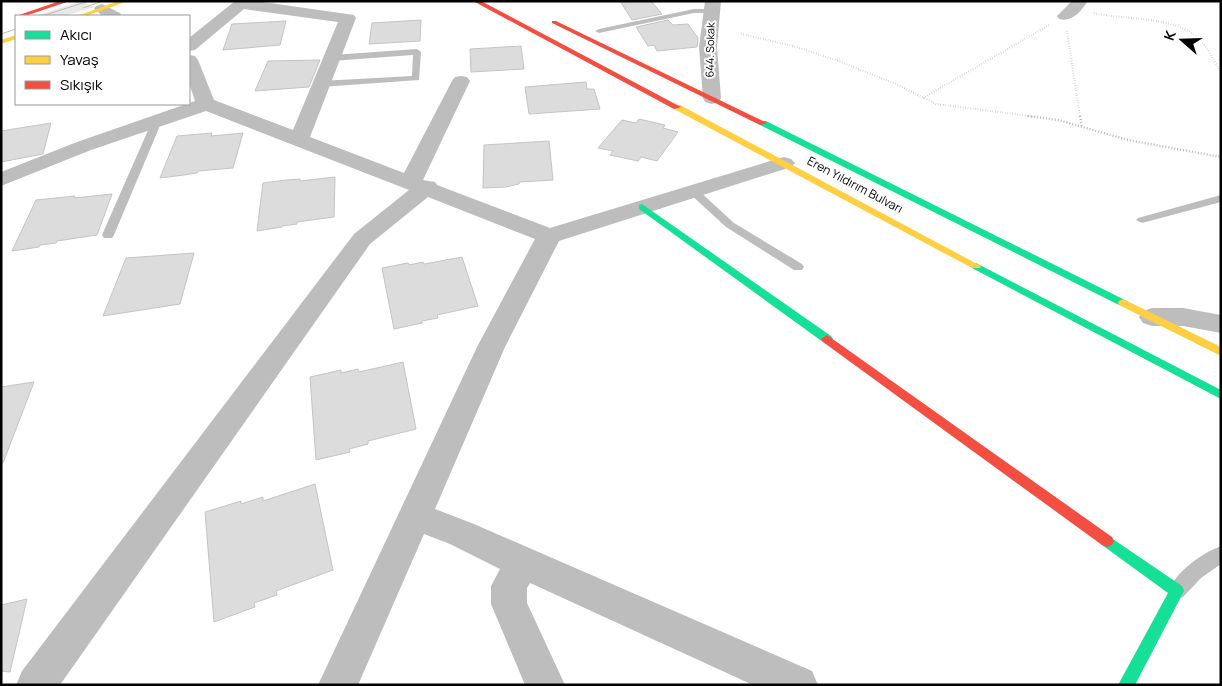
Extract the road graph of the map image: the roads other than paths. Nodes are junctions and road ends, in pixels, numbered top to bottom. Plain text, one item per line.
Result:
1 (67, 1) edge
2 (125, 1) edge
3 (476, 1) edge
4 (711, 5) edge
5 (108, 13) edge
6 (24, 15) edge
7 (89, 15) edge
8 (546, 18) dead end
9 (599, 31) dead end
10 (15, 37) edge
11 (1, 42) edge
12 (190, 45) edge
13 (332, 58) junction
14 (190, 63) edge
15 (461, 81) dead end
16 (321, 84) junction
17 (712, 98) junction
18 (206, 104) junction
19 (153, 122) junction
20 (299, 139) junction
21 (784, 163) junction
22 (1, 180) edge
23 (419, 184) junction
24 (693, 191) junction
25 (1221, 198) edge
26 (642, 207) junction
27 (1142, 220) dead end
28 (108, 235) dead end
29 (549, 236) junction
30 (798, 267) dead end
31 (1152, 317) junction
32 (1220, 323) edge
33 (1221, 352) edge
34 (1221, 395) edge
35 (415, 516) junction
36 (1221, 554) edge
37 (523, 563) junction
38 (1177, 591) junction
39 (36, 685) edge
40 (338, 685) edge
41 (545, 685) edge
42 (798, 685) edge
43 (1126, 685) edge

1 - 6 main road
2 - 5 main road
3 - 21 main road, Eren Yıldırım Bulvarı
4 - 9 lane
4 - 17 street, 644. Sokak
5 - 7 main road
8 - 17 main road, Eren Yıldırım Bulvarı
10 - 11 main road
12 - 13 street
13 - 16 street
13 - 16 lane
14 - 18 street
15 - 23 street
16 - 20 street
17 - 31 main road, Eren Yıldırım Bulvarı
18 - 19 street
18 - 20 street
19 - 22 street
19 - 28 lane
20 - 23 street
21 - 24 street
21 - 34 main road, Eren Yıldırım Bulvarı
23 - 29 street
23 - 39 street
24 - 26 street
24 - 30 lane
25 - 27 lane
26 - 29 street
26 - 38 main road
29 - 35 street
31 - 32 street
31 - 33 main road, Eren Yıldırım Bulvarı
35 - 37 street
35 - 40 street
36 - 38 lane
37 - 41 street
37 - 42 street
38 - 43 main road

